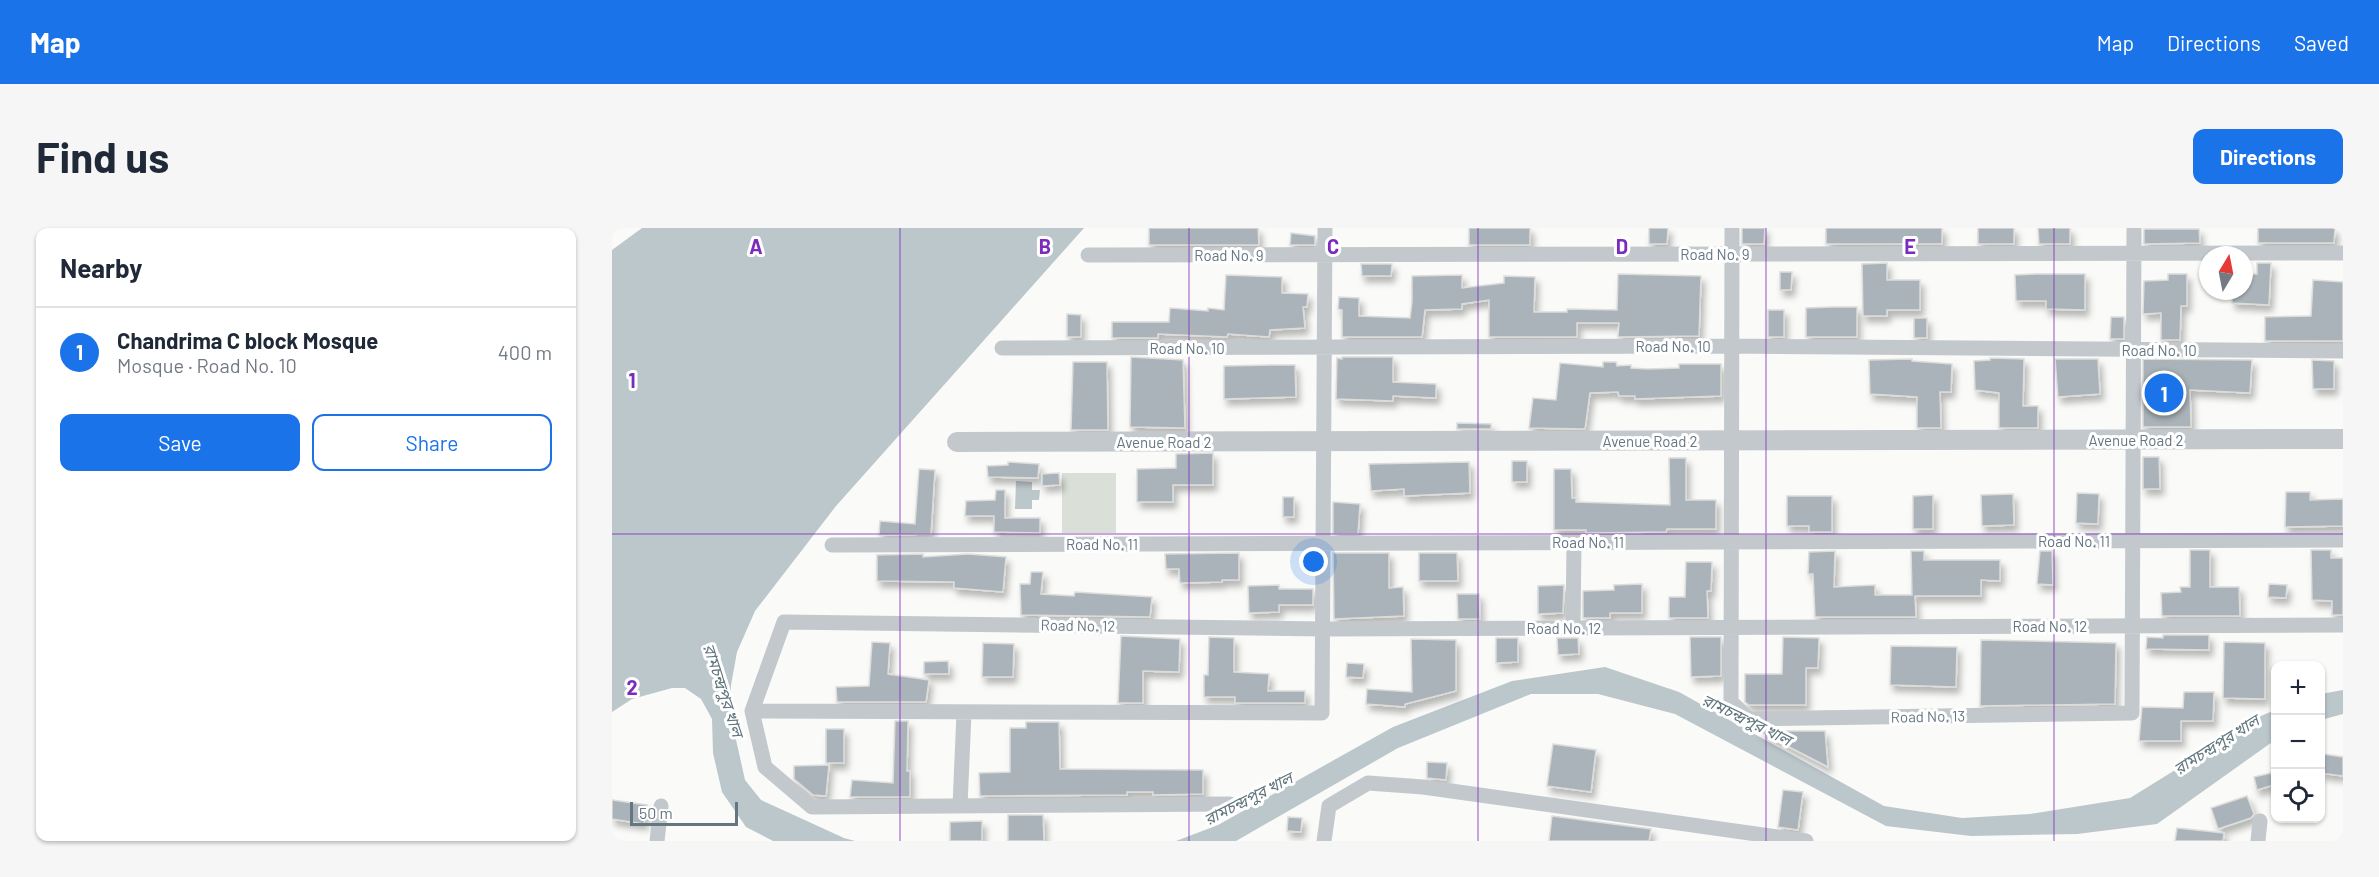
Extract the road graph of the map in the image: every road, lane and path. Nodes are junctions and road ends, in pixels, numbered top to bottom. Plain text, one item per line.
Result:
1 (1325, 228) edge
2 (1732, 228) edge
3 (2134, 228) edge
4 (2134, 253) junction
5 (2343, 253) edge
6 (1732, 254) junction
7 (1088, 255) dead end
8 (1325, 255) junction
9 (1731, 346) junction
10 (1324, 347) junction
11 (1002, 348) dead end
12 (2133, 350) junction
13 (2343, 351) edge
14 (2133, 440) junction
15 (2343, 440) edge
16 (1731, 441) junction
17 (957, 442) dead end
18 (1324, 442) junction
19 (2343, 540) edge
20 (2133, 541) junction
21 (1574, 542) junction
22 (1731, 542) junction
23 (1323, 543) junction
24 (832, 545) dead end
25 (2343, 625) edge
26 (2132, 626) junction
27 (1731, 627) junction
28 (1323, 628) junction
29 (1573, 628) junction
30 (752, 711) junction
31 (963, 713) junction
32 (1230, 804) dead end
33 (661, 806) dead end
34 (960, 806) junction
35 (2260, 821) dead end
36 (657, 841) edge
37 (1324, 841) edge
38 (1806, 841) edge
39 (2258, 841) edge

1 - 8 street
2 - 6 street
3 - 4 street
4 - 5 street, Road No. 9
4 - 6 street, Road No. 9
4 - 12 street
6 - 8 street, Road No. 9
6 - 9 street
7 - 8 street, Road No. 9
8 - 10 street
9 - 10 street, Road No. 10
9 - 12 street, Road No. 10
9 - 16 street
10 - 11 street, Road No. 10
10 - 18 street
12 - 13 street, Road No. 10
12 - 14 street
14 - 15 street, Avenue Road 2
14 - 16 street, Avenue Road 2
14 - 20 street
16 - 18 street, Avenue Road 2
16 - 22 street
17 - 18 street, Avenue Road 2
18 - 23 street
19 - 20 street, Road No. 11
20 - 22 street, Road No. 11
20 - 26 street
21 - 22 street, Road No. 11
21 - 23 street, Road No. 11
21 - 29 street
22 - 27 street
23 - 24 street, Road No. 11
23 - 28 street
25 - 26 street, Road No. 12
26 - 27 street, Road No. 12
26 - 27 street, Road No. 13
27 - 29 street, Road No. 12
28 - 29 street, Road No. 12
28 - 30 street, Road No. 12
28 - 31 street
30 - 31 street
30 - 34 street
31 - 34 street
32 - 34 street
33 - 36 street
35 - 39 street
37 - 38 street

